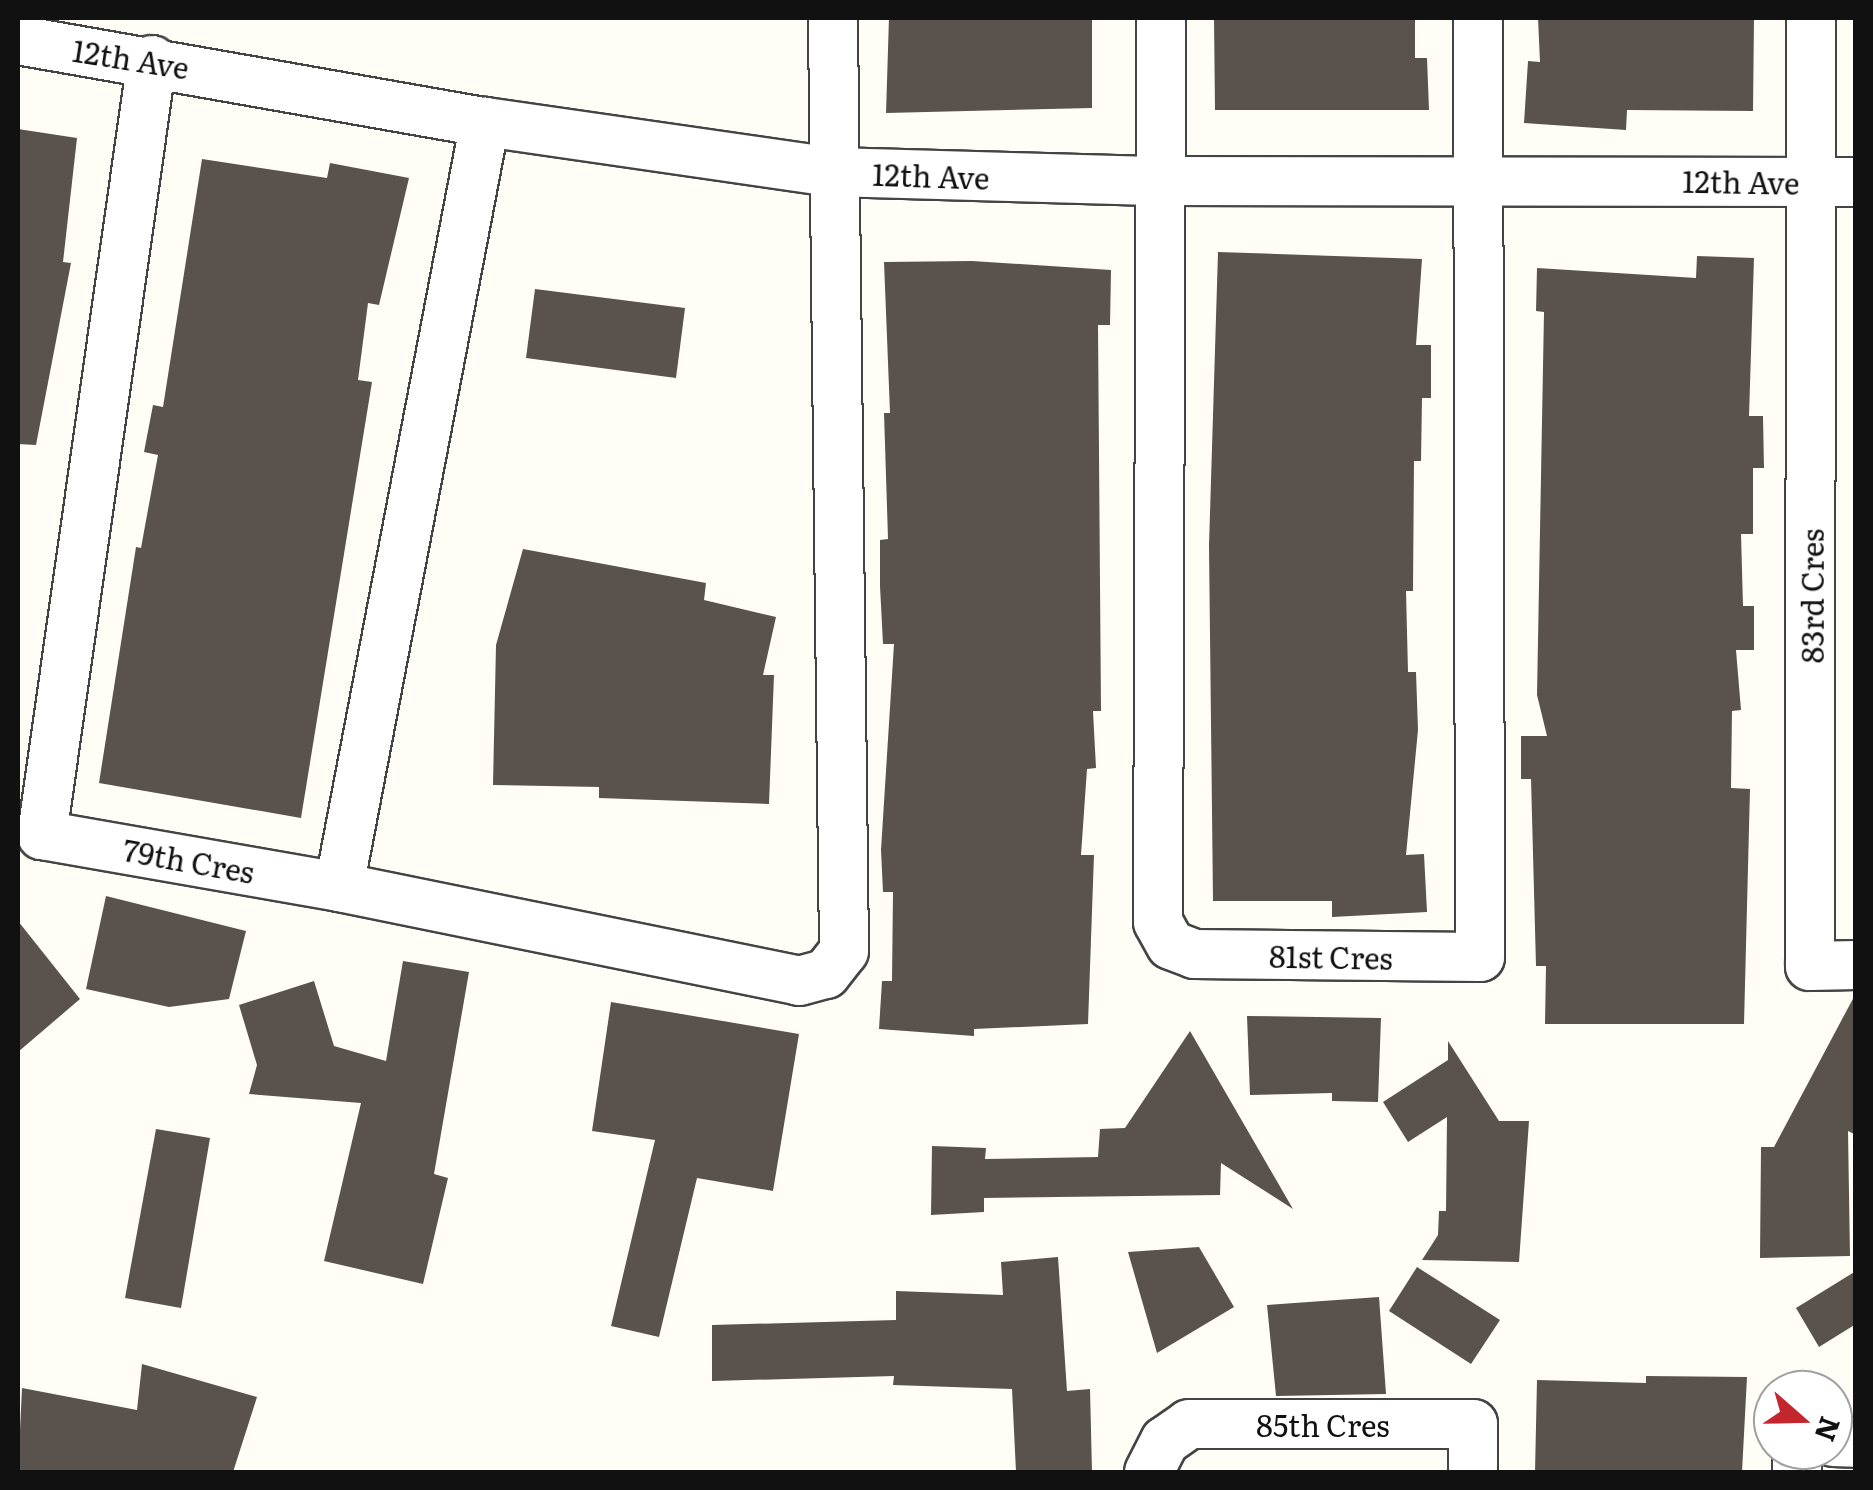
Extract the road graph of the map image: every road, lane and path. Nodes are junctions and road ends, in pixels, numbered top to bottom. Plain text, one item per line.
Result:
1 (834, 18) edge
2 (1161, 18) edge
3 (1478, 18) edge
4 (1811, 18) edge
5 (18, 40) edge
6 (152, 60) junction
7 (485, 122) junction
8 (833, 172) junction
9 (1476, 178) junction
10 (1161, 181) junction
11 (1833, 182) edge
12 (339, 887) junction
13 (1856, 966) edge
14 (1150, 1472) edge
15 (1473, 1472) edge

1 - 8 street
2 - 10 street
3 - 9 street
4 - 11 street
5 - 6 street, 12th Ave
6 - 7 street, 12th Ave
6 - 12 street, 79th Cres
7 - 8 street, 12th Ave
7 - 12 street
8 - 10 street, 12th Ave
8 - 12 street
9 - 10 street, 12th Ave
9 - 10 street, 81st Cres
9 - 11 street, 12th Ave
11 - 13 street, 83rd Cres
14 - 15 street, 85th Cres

